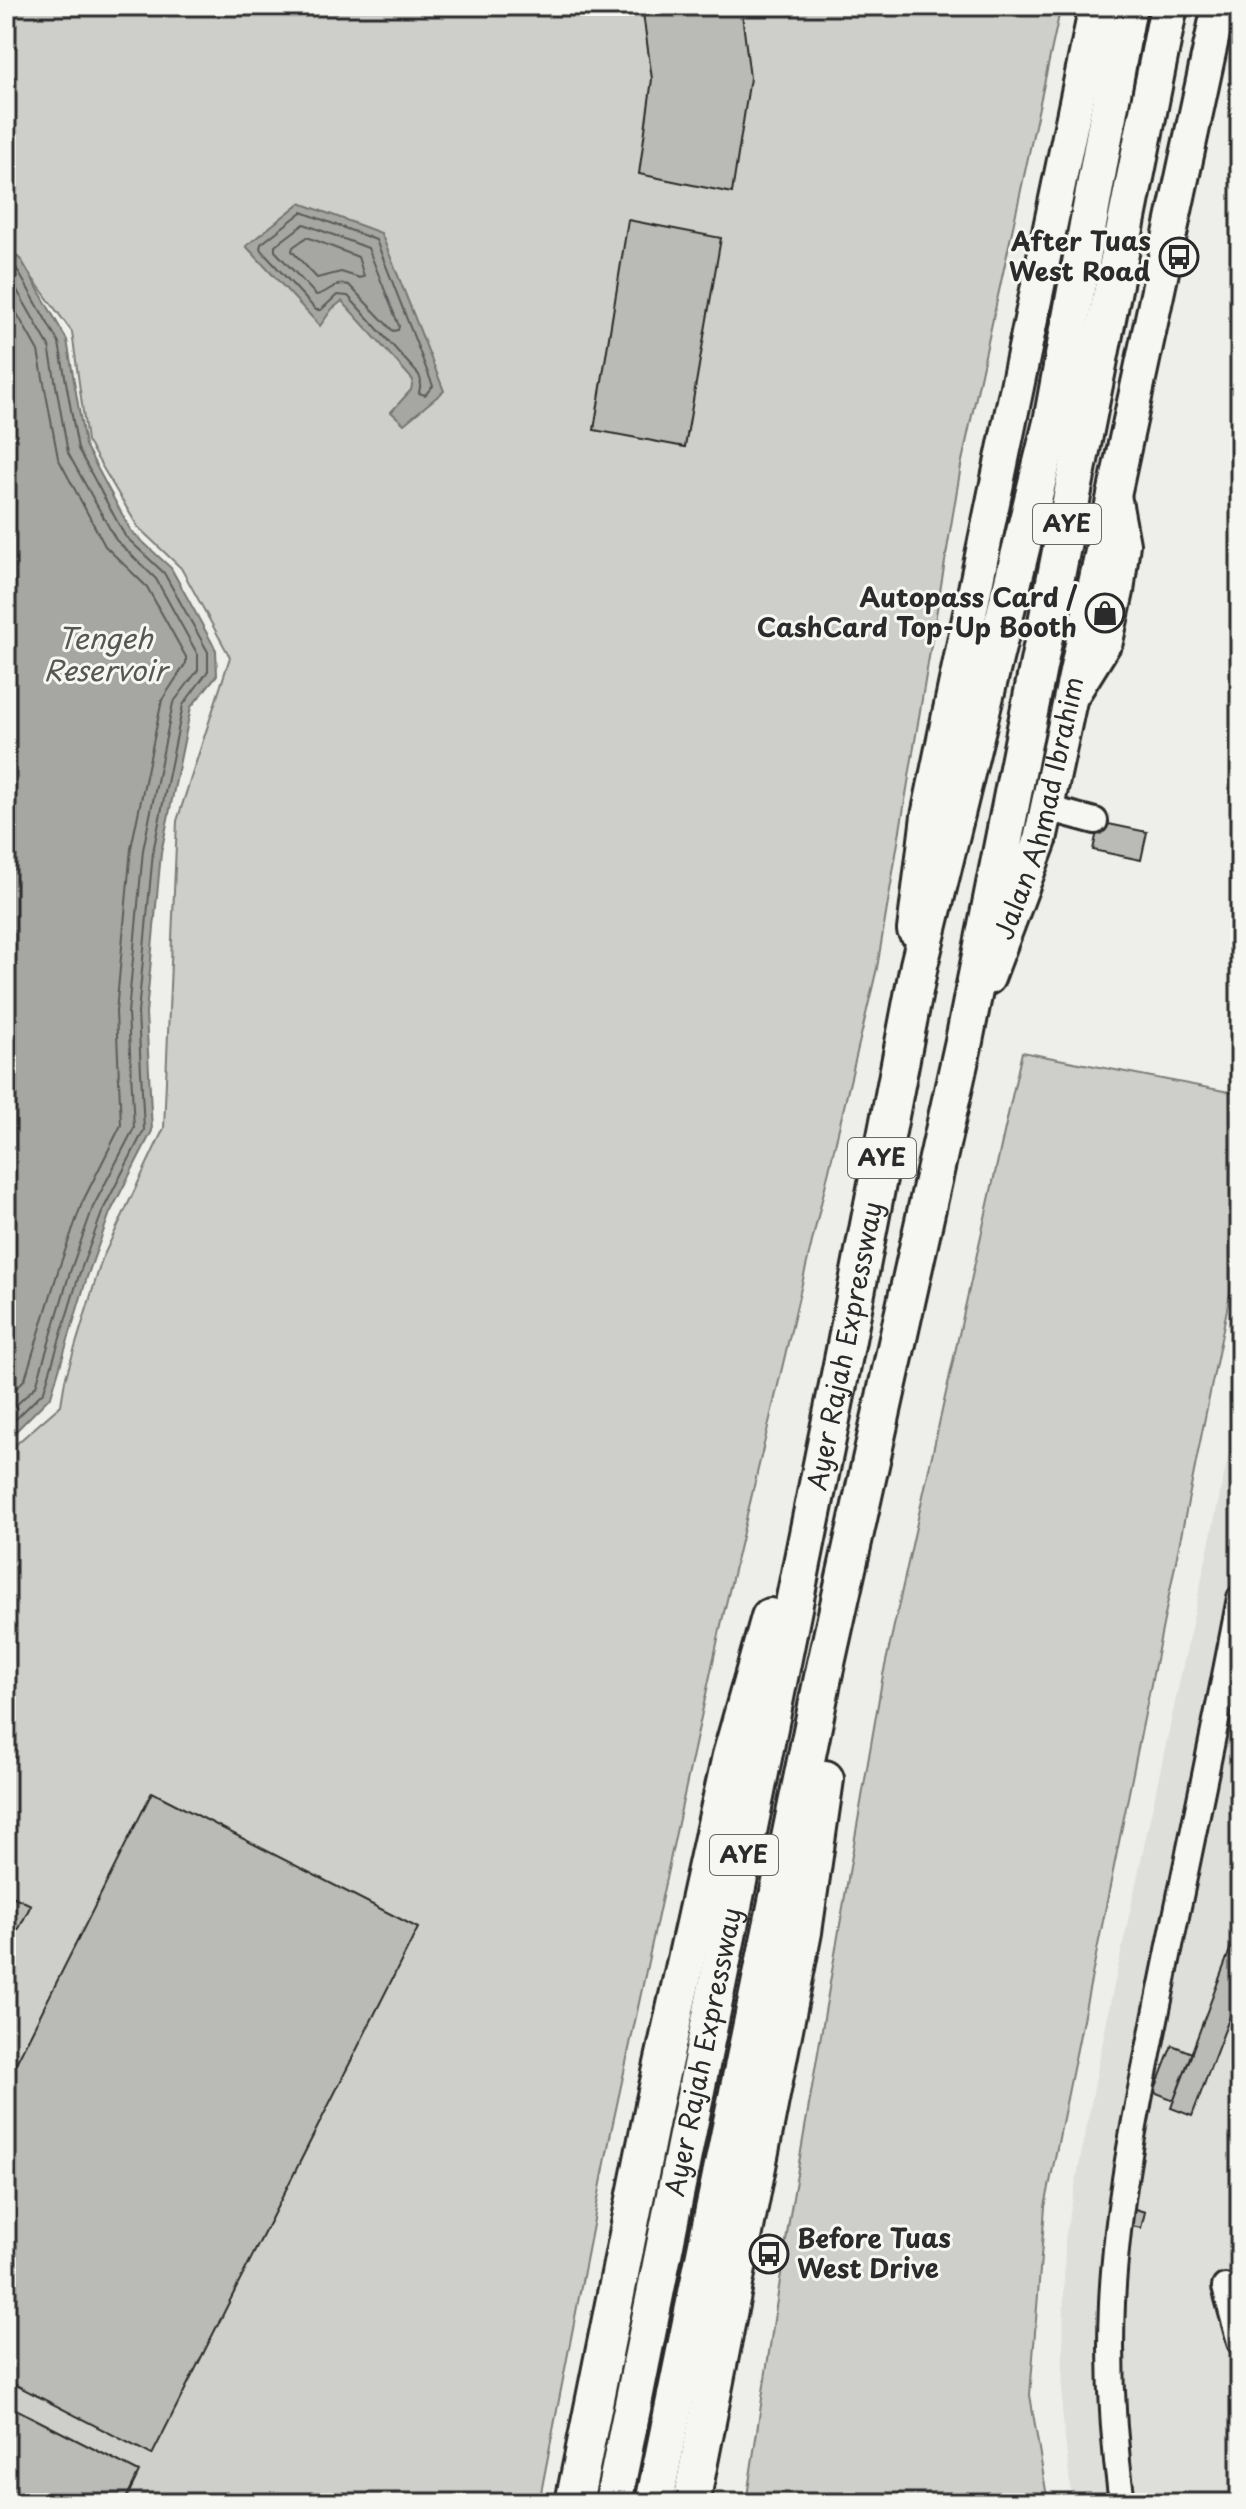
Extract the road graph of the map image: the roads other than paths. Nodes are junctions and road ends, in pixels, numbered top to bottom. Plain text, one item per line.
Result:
1 (1096, 6) edge
2 (1128, 6) edge
3 (1169, 6) edge
4 (1219, 6) edge
5 (1047, 808) junction
6 (1095, 821) dead end
7 (919, 965) junction
8 (964, 1041) junction
9 (845, 1350) junction
10 (1240, 1598) edge
11 (834, 1636) junction
12 (1236, 1647) edge
13 (1225, 2287) dead end
14 (1240, 2342) edge
15 (574, 2503) edge
16 (613, 2503) edge
17 (654, 2503) edge
18 (691, 2503) edge
19 (1122, 2503) edge

1 - 7 main road
2 - 7 highway, Ayer Rajah Expressway / AYE
3 - 8 highway, Ayer Rajah Expressway / AYE
4 - 5 main road, Jalan Ahmad Ibrahim
5 - 6 lane
5 - 8 main road, Jalan Ahmad Ibrahim
7 - 9 highway, Ayer Rajah Expressway / AYE
8 - 11 highway, Ayer Rajah Expressway / AYE
9 - 15 highway
9 - 16 highway, Ayer Rajah Expressway / AYE
10 - 12 lane
11 - 17 highway, Ayer Rajah Expressway / AYE
11 - 18 highway
12 - 19 lane
13 - 14 lane

